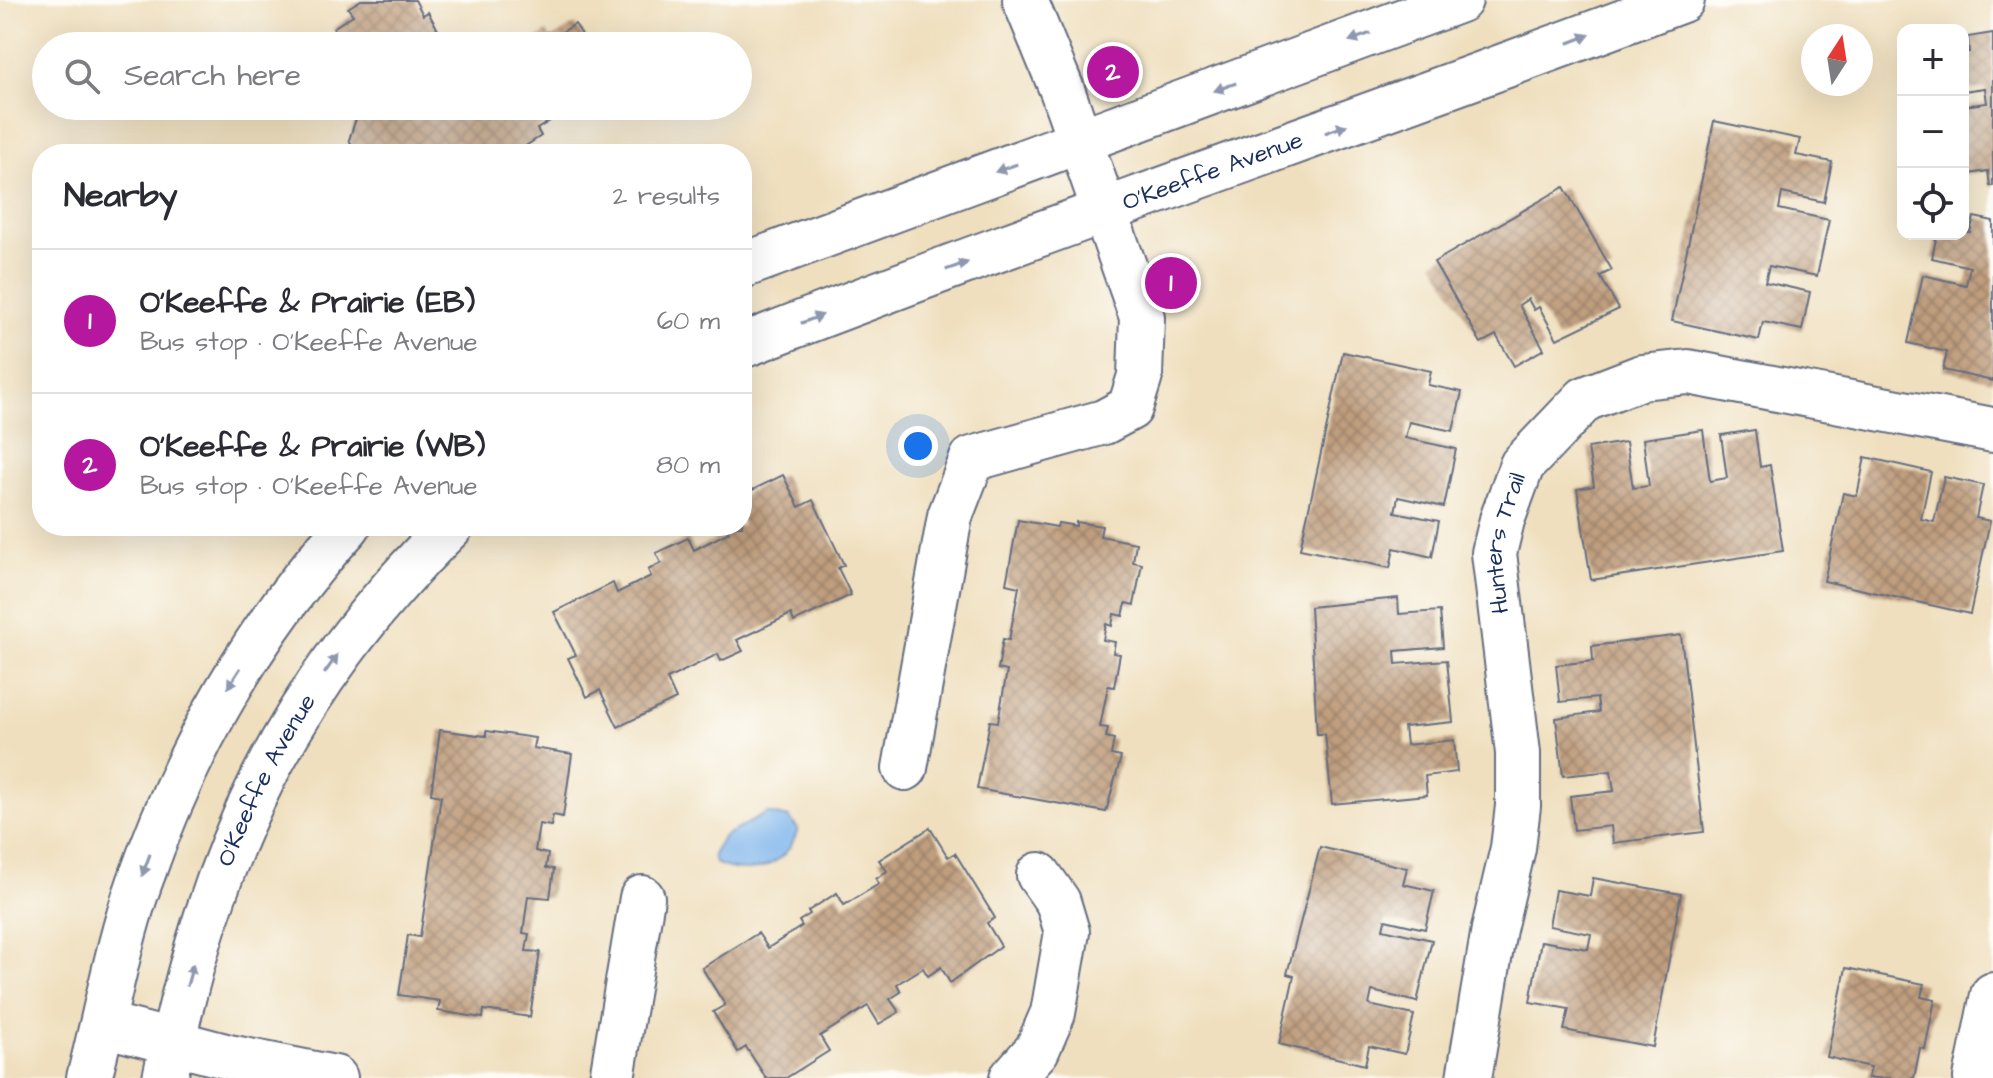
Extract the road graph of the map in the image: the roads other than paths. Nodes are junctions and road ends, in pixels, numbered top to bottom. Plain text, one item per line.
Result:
1 (1025, 0) edge
2 (1460, 0) edge
3 (1682, 0) edge
4 (1091, 174) junction
5 (752, 263) edge
6 (752, 341) edge
7 (1993, 430) edge
8 (339, 536) edge
9 (441, 536) edge
10 (905, 768) dead end
11 (1039, 875) dead end
12 (642, 898) dead end
13 (1993, 995) edge
14 (103, 1024) junction
15 (169, 1060) edge
16 (89, 1078) edge
17 (335, 1078) edge
18 (612, 1078) edge
19 (1012, 1078) edge
20 (1469, 1078) edge
21 (1976, 1078) edge

1 - 4 street
2 -> 4 street, O'Keeffe Avenue
4 -> 3 street, O'Keeffe Avenue
4 -> 5 street, O'Keeffe Avenue
6 -> 4 street, O'Keeffe Avenue
4 - 10 street
7 - 20 street, Hunters Trail
8 -> 14 street
15 -> 9 street, O'Keeffe Avenue
11 - 19 street
12 - 18 street
13 - 21 street
14 - 15 street
14 - 16 street
15 - 17 street

